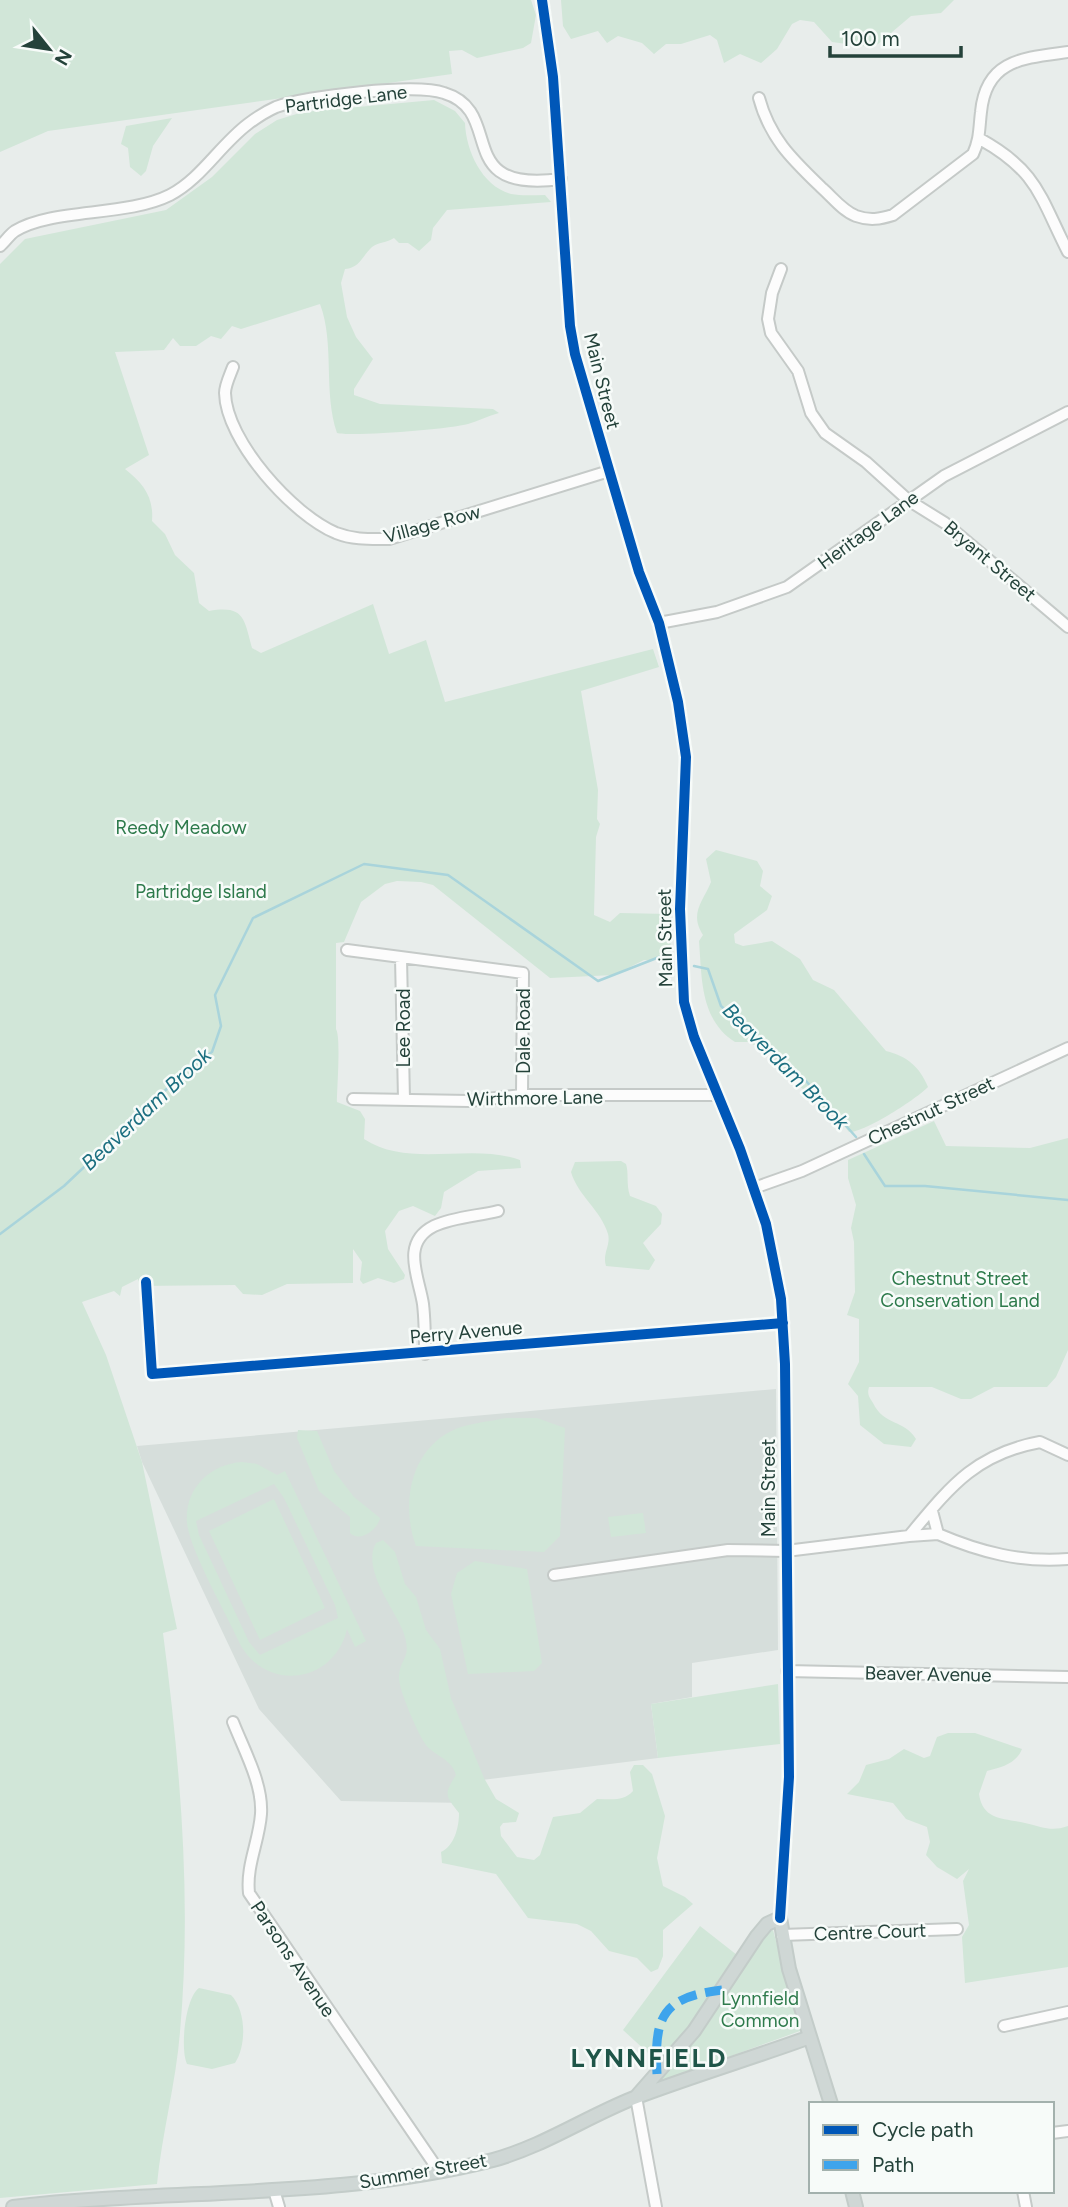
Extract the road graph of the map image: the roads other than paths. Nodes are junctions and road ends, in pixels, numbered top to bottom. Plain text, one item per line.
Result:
1 (541, 0) edge
2 (1068, 52) edge
3 (759, 98) dead end
4 (980, 139) junction
5 (561, 179) junction
6 (0, 246) edge
7 (1068, 252) edge
8 (781, 269) dead end
9 (233, 367) dead end
10 (1068, 412) edge
11 (609, 471) junction
12 (908, 500) junction
13 (659, 623) junction
14 (1068, 626) edge
15 (347, 950) dead end
16 (401, 958) junction
17 (1068, 1048) edge
18 (717, 1094) junction
19 (522, 1095) junction
20 (404, 1099) junction
21 (353, 1100) dead end
22 (754, 1188) junction
23 (498, 1211) dead end
24 (146, 1282) dead end
25 (783, 1323) junction
26 (425, 1354) junction
27 (1068, 1455) edge
28 (932, 1511) junction
29 (938, 1534) junction
30 (909, 1536) junction
31 (786, 1551) junction
32 (1068, 1559) edge
33 (554, 1575) dead end
34 (787, 1671) junction
35 (1068, 1677) edge
36 (233, 1722) dead end
37 (780, 1918) junction
38 (957, 1929) dead end
39 (782, 1935) junction
40 (1068, 2012) edge
41 (1004, 2026) dead end
42 (810, 2037) junction
43 (636, 2097) junction
44 (830, 2102) edge
45 (439, 2171) junction
46 (274, 2190) junction
47 (62, 2205) edge
48 (13, 2207) edge
49 (279, 2207) edge
50 (656, 2207) edge

1 - 5 street, Main Street
2 - 4 street
3 - 4 street
4 - 7 street
5 - 6 street, Partridge Lane
5 - 11 street, Main Street
8 - 12 street, Bryant Street
9 - 11 street, Village Row
10 - 12 street, Heritage Lane
11 - 13 street, Main Street
12 - 13 street, Heritage Lane
12 - 14 street, Bryant Street
13 - 18 street, Main Street
15 - 16 street
16 - 19 street, Dale Road
16 - 20 street, Lee Road
17 - 22 street, Chestnut Street
18 - 19 street, Wirthmore Lane
18 - 22 street, Main Street
19 - 20 street, Wirthmore Lane
20 - 21 street, Wirthmore Lane
22 - 25 street, Main Street
23 - 26 street
24 - 26 street, Perry Avenue
25 - 26 street, Perry Avenue
25 - 31 street, Main Street
27 - 28 street
28 - 29 street
28 - 30 street
29 - 30 street
29 - 32 street
30 - 31 street
31 - 33 street
31 - 34 street, Main Street
34 - 35 street, Beaver Avenue
34 - 37 street, Main Street
36 - 45 street, Parsons Avenue
37 - 39 main road, Main Street
37 - 43 main road
38 - 39 street, Centre Court
39 - 42 main road, Main Street
40 - 41 street
42 - 43 main road, Summer Street
42 - 44 main road, Main Street
43 - 45 main road, Summer Street
43 - 50 street
45 - 46 main road, Summer Street
46 - 47 main road, Summer Street
46 - 49 street
47 - 48 main road, Summer Street

